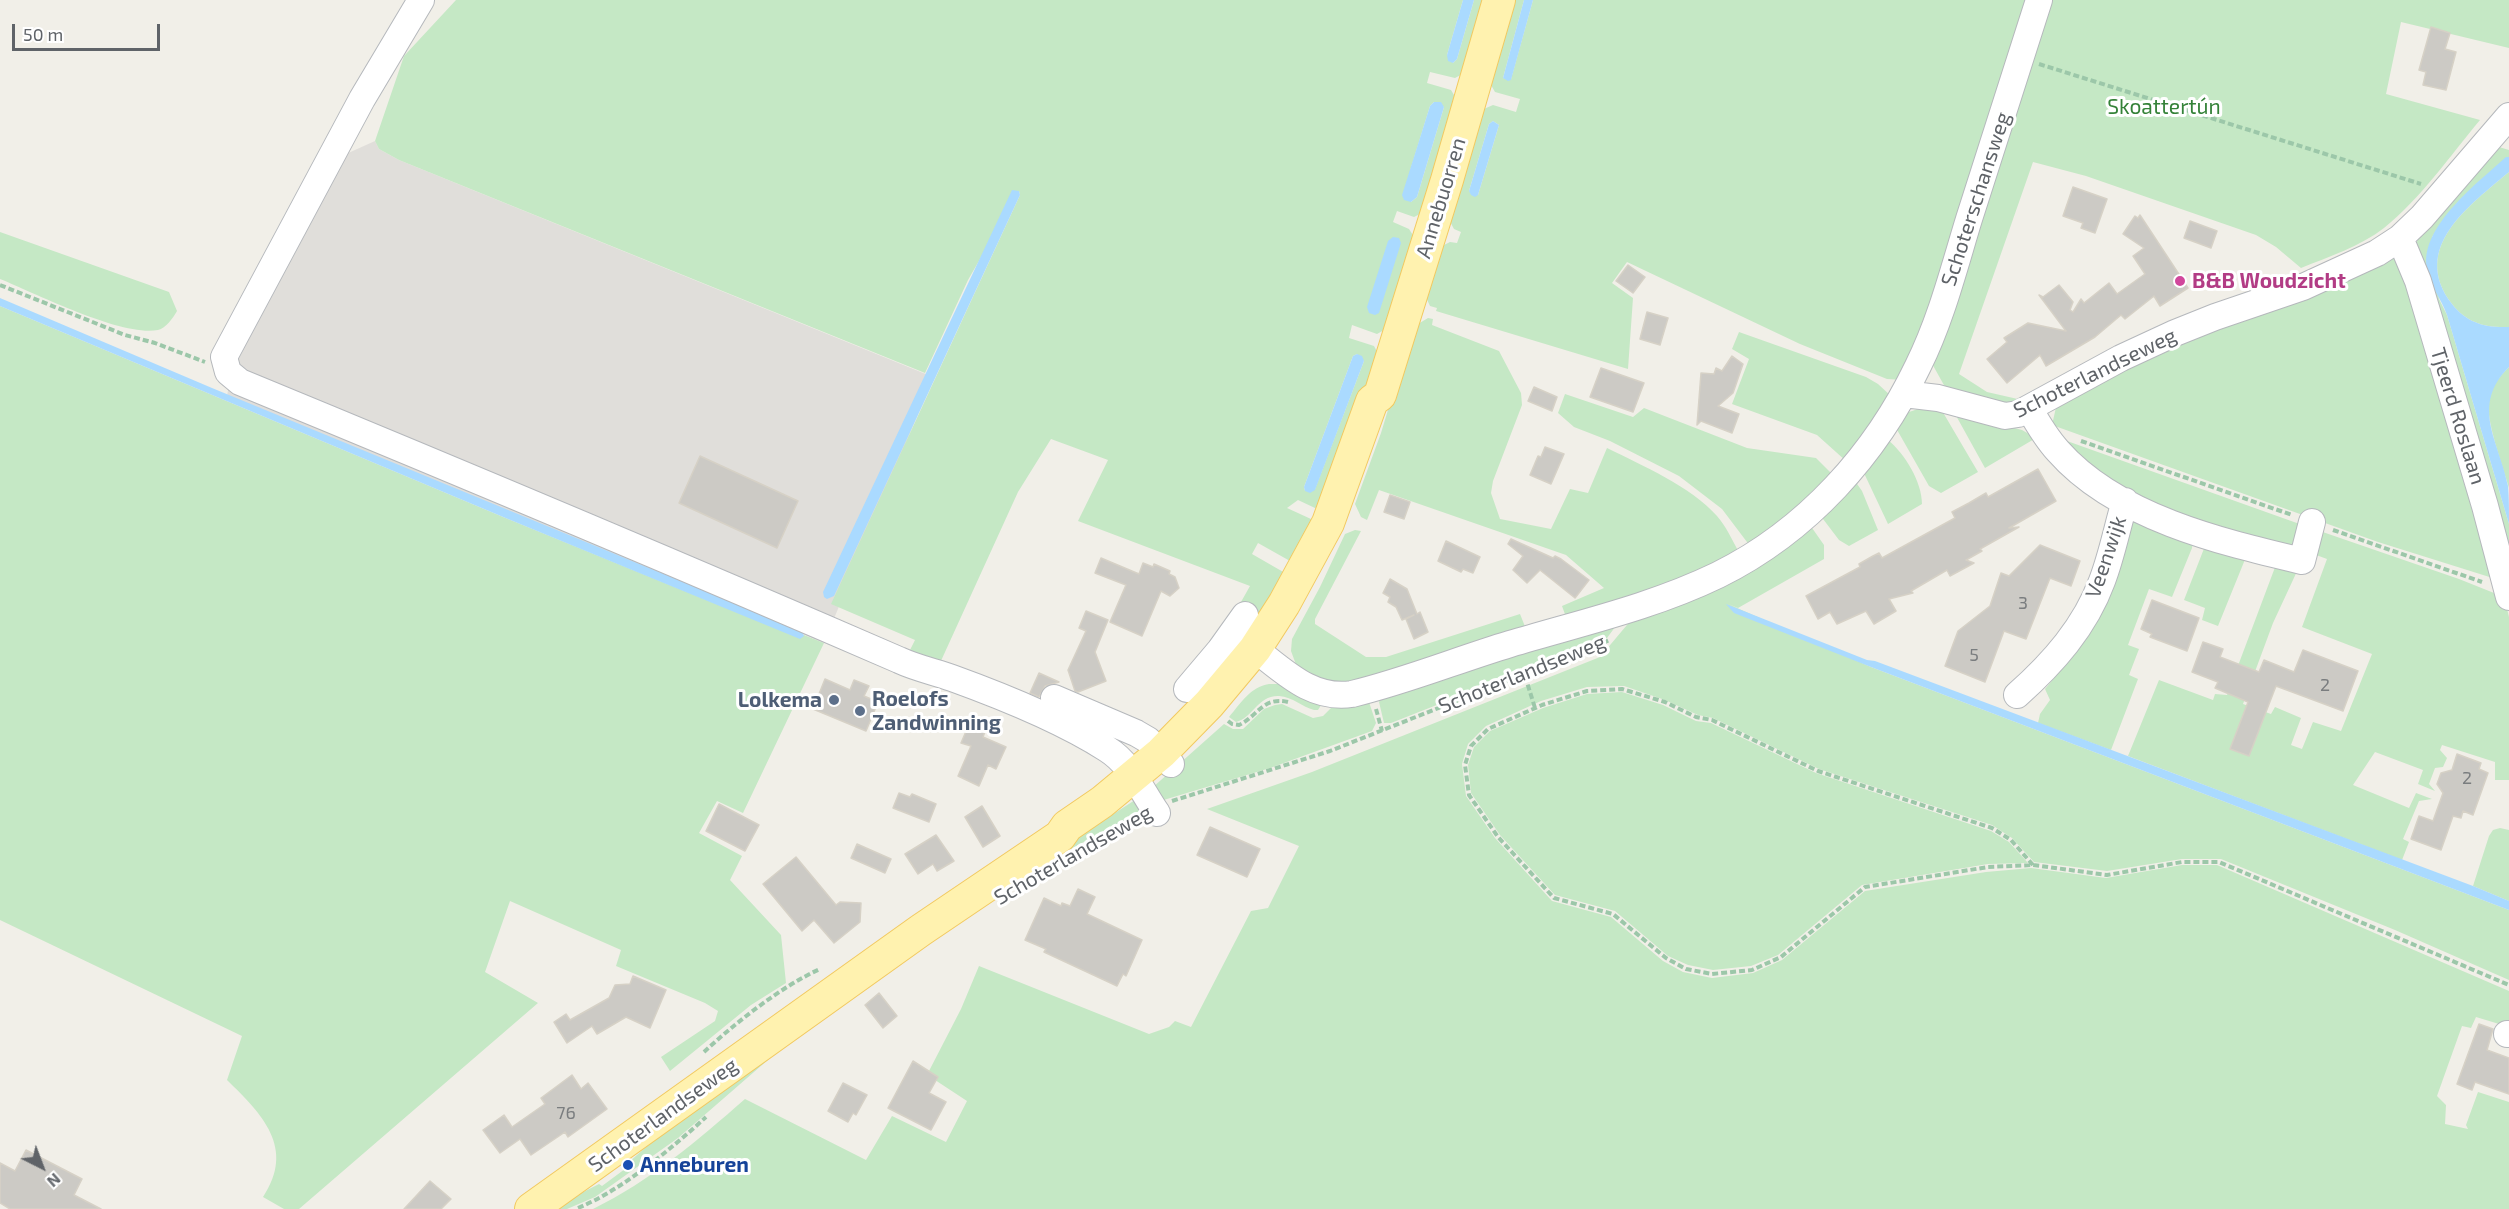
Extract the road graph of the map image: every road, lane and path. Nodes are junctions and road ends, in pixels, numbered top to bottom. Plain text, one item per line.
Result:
1 (421, 0) edge
2 (1499, 0) edge
3 (2039, 0) edge
4 (2021, 57) junction
5 (2509, 116) edge
6 (2443, 195) junction
7 (2400, 238) junction
8 (0, 285) edge
9 (228, 372) junction
10 (1904, 394) junction
11 (2035, 418) junction
12 (2125, 501) junction
13 (2312, 522) junction
14 (2508, 594) edge
15 (1623, 612) junction
16 (1251, 638) junction
17 (1525, 676) junction
18 (2017, 695) dead end
19 (1054, 698) dead end
20 (1373, 698) dead end
21 (1292, 704) dead end
22 (1535, 708) junction
23 (1225, 719) dead end
24 (1382, 731) junction
25 (1166, 758) junction
26 (1147, 796) junction
27 (1098, 837) dead end
28 (2033, 865) junction
29 (2509, 985) edge
30 (712, 1112) dead end
31 (531, 1209) edge
32 (575, 1209) edge

1 - 9 street
2 - 16 main road, Annebuorren
3 - 4 street, Schoterschansweg
4 - 6 path
4 - 10 street, Schoterschansweg
5 - 6 street, Schoterlandseweg
6 - 7 street, Schoterlandseweg
7 - 11 street, Schoterlandseweg
7 - 14 street, Tjeerd Roslaan
8 - 9 path
9 - 26 street, Schoterlandseweg
10 - 11 street, Schoterlandseweg
10 - 15 street, Schoterlandseweg
11 - 12 street
11 - 13 path
12 - 13 street
12 - 18 street, Veenwijk
13 - 14 path
15 - 16 street, Schoterlandseweg
15 - 17 path, Schoterlandseweg
16 - 25 main road, Schoterlandseweg
16 - 25 main road, Schoterlandseweg
17 - 22 path
17 - 24 path, Schoterlandseweg
19 - 25 street
20 - 24 path
21 - 23 path
22 - 28 path
22 - 28 path
24 - 26 path, Schoterlandseweg
25 - 26 main road, Schoterlandseweg
26 - 27 path, Schoterlandseweg
26 - 31 main road, Schoterlandseweg
28 - 29 path
30 - 32 path, Schoterlandseweg

